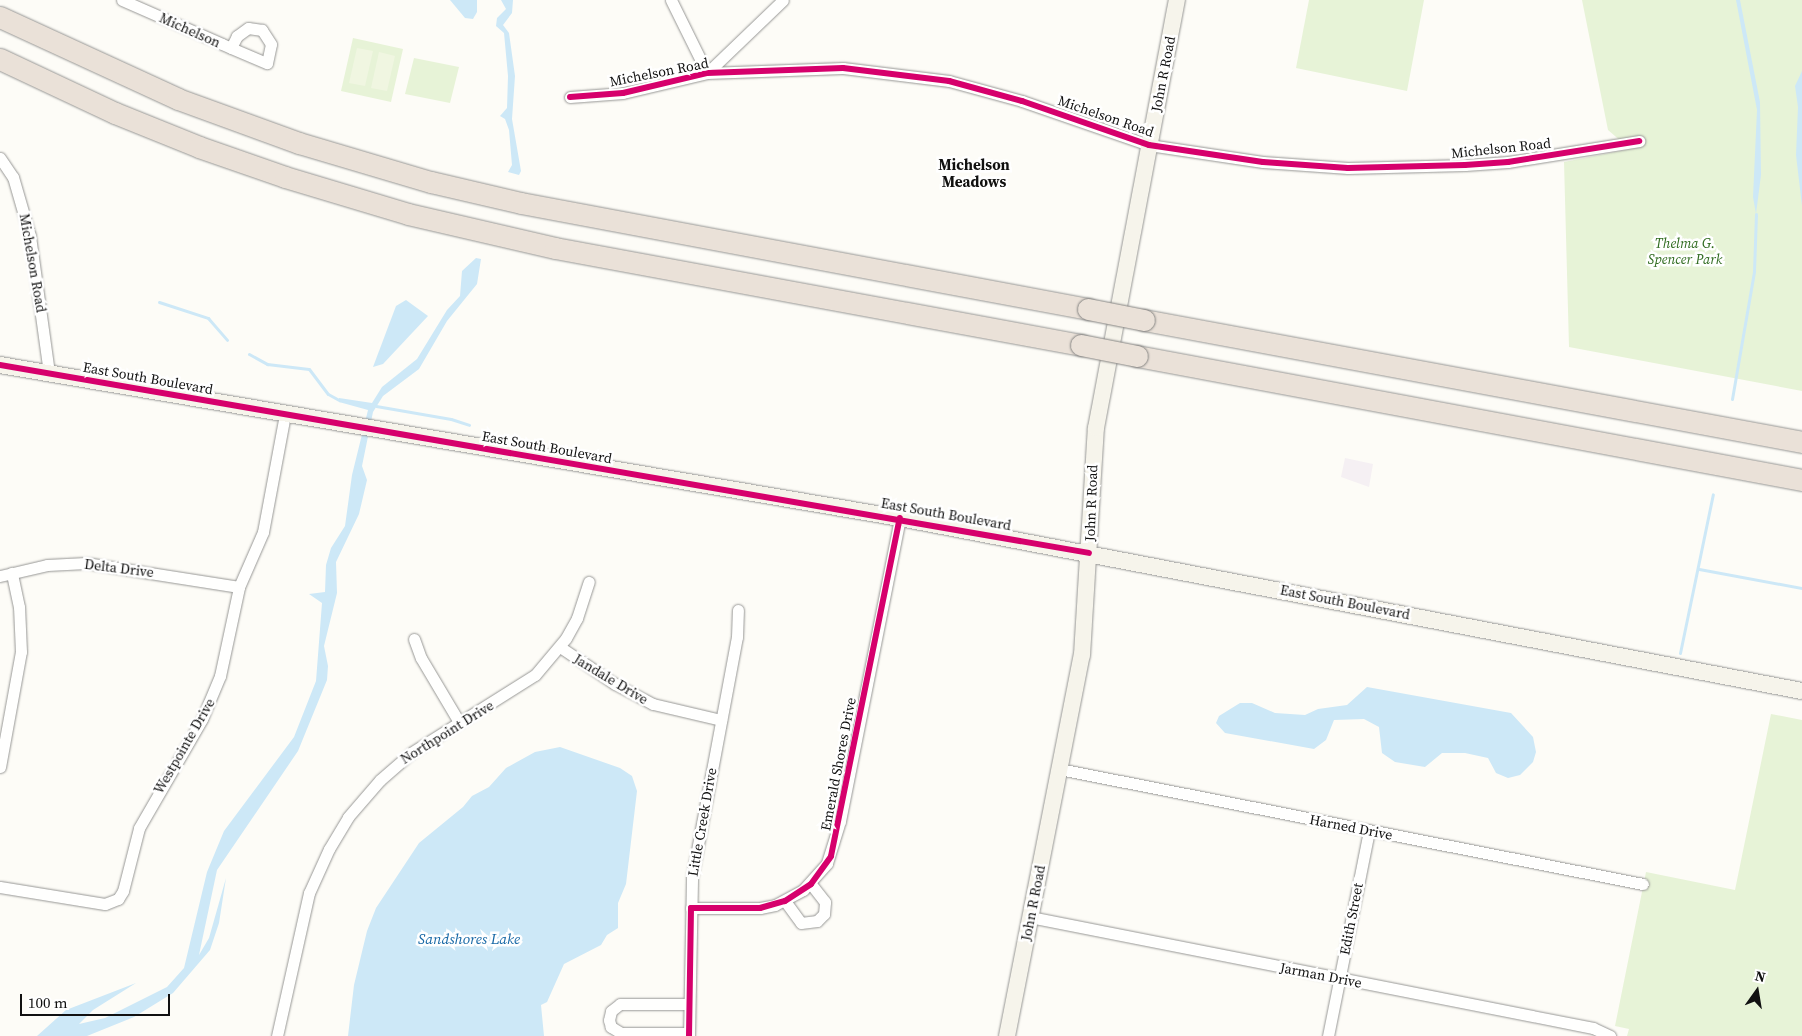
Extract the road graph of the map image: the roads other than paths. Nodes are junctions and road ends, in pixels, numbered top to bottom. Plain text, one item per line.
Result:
1 (122, 0) edge
2 (671, 0) edge
3 (783, 0) edge
4 (1177, 0) edge
5 (0, 17) edge
6 (231, 48) dead end
7 (0, 59) edge
8 (708, 74) junction
9 (570, 97) dead end
10 (1638, 141) dead end
11 (1149, 145) junction
12 (0, 158) edge
13 (0, 365) edge
14 (49, 374) junction
15 (285, 415) junction
16 (1802, 442) edge
17 (1802, 480) edge
18 (900, 518) junction
19 (1089, 553) junction
20 (12, 573) junction
21 (0, 576) edge
22 (589, 582) dead end
23 (239, 586) junction
24 (738, 610) dead end
25 (414, 639) dead end
26 (560, 648) junction
27 (1802, 691) edge
28 (721, 720) junction
29 (459, 722) junction
30 (0, 767) edge
31 (1059, 769) junction
32 (1369, 831) junction
33 (810, 884) junction
34 (1643, 884) dead end
35 (0, 887) edge
36 (785, 901) junction
37 (691, 908) junction
38 (1030, 917) junction
39 (1339, 978) junction
40 (689, 1004) junction
41 (689, 1035) edge
42 (277, 1036) edge
43 (1007, 1036) edge
44 (1328, 1036) edge
45 (1610, 1036) edge

1 - 6 street, Michelson
2 - 8 street
3 - 8 street
4 - 11 street, John R Road
5 - 16 highway, bridge
7 - 17 highway, bridge
8 - 9 street, Michelson Road
8 - 11 street, Michelson Road
10 - 11 street, Michelson Road
11 - 19 street, John R Road
12 - 14 street, Michelson Road
13 - 14 street, East South Boulevard
14 - 15 street, East South Boulevard
15 - 18 street, East South Boulevard
15 - 23 street, Westpointe Drive
18 - 19 street, East South Boulevard
18 - 33 street, Emerald Shores Drive
19 - 27 street, East South Boulevard
19 - 31 street, John R Road
20 - 21 street, Delta Drive
20 - 23 street, Delta Drive
20 - 30 street
22 - 26 street, Northpoint Drive
23 - 35 street, Westpointe Drive
24 - 28 street, Little Creek Drive
25 - 29 street
26 - 28 street, Jandale Drive
26 - 29 street, Northpoint Drive
28 - 37 street, Little Creek Drive
29 - 42 street, Northpoint Drive
31 - 32 street, Harned Drive
31 - 38 street, John R Road
32 - 34 street, Harned Drive
32 - 39 street, Edith Street
33 - 36 street, Emerald Shores Drive
33 - 36 street
36 - 37 street, Emerald Shores Drive
37 - 40 street, Little Creek Drive
38 - 39 street, Jarman Drive
38 - 43 street, John R Road
39 - 44 street, Edith Street
39 - 45 street, Jarman Drive
40 - 41 street, Little Creek Drive
40 - 41 street

